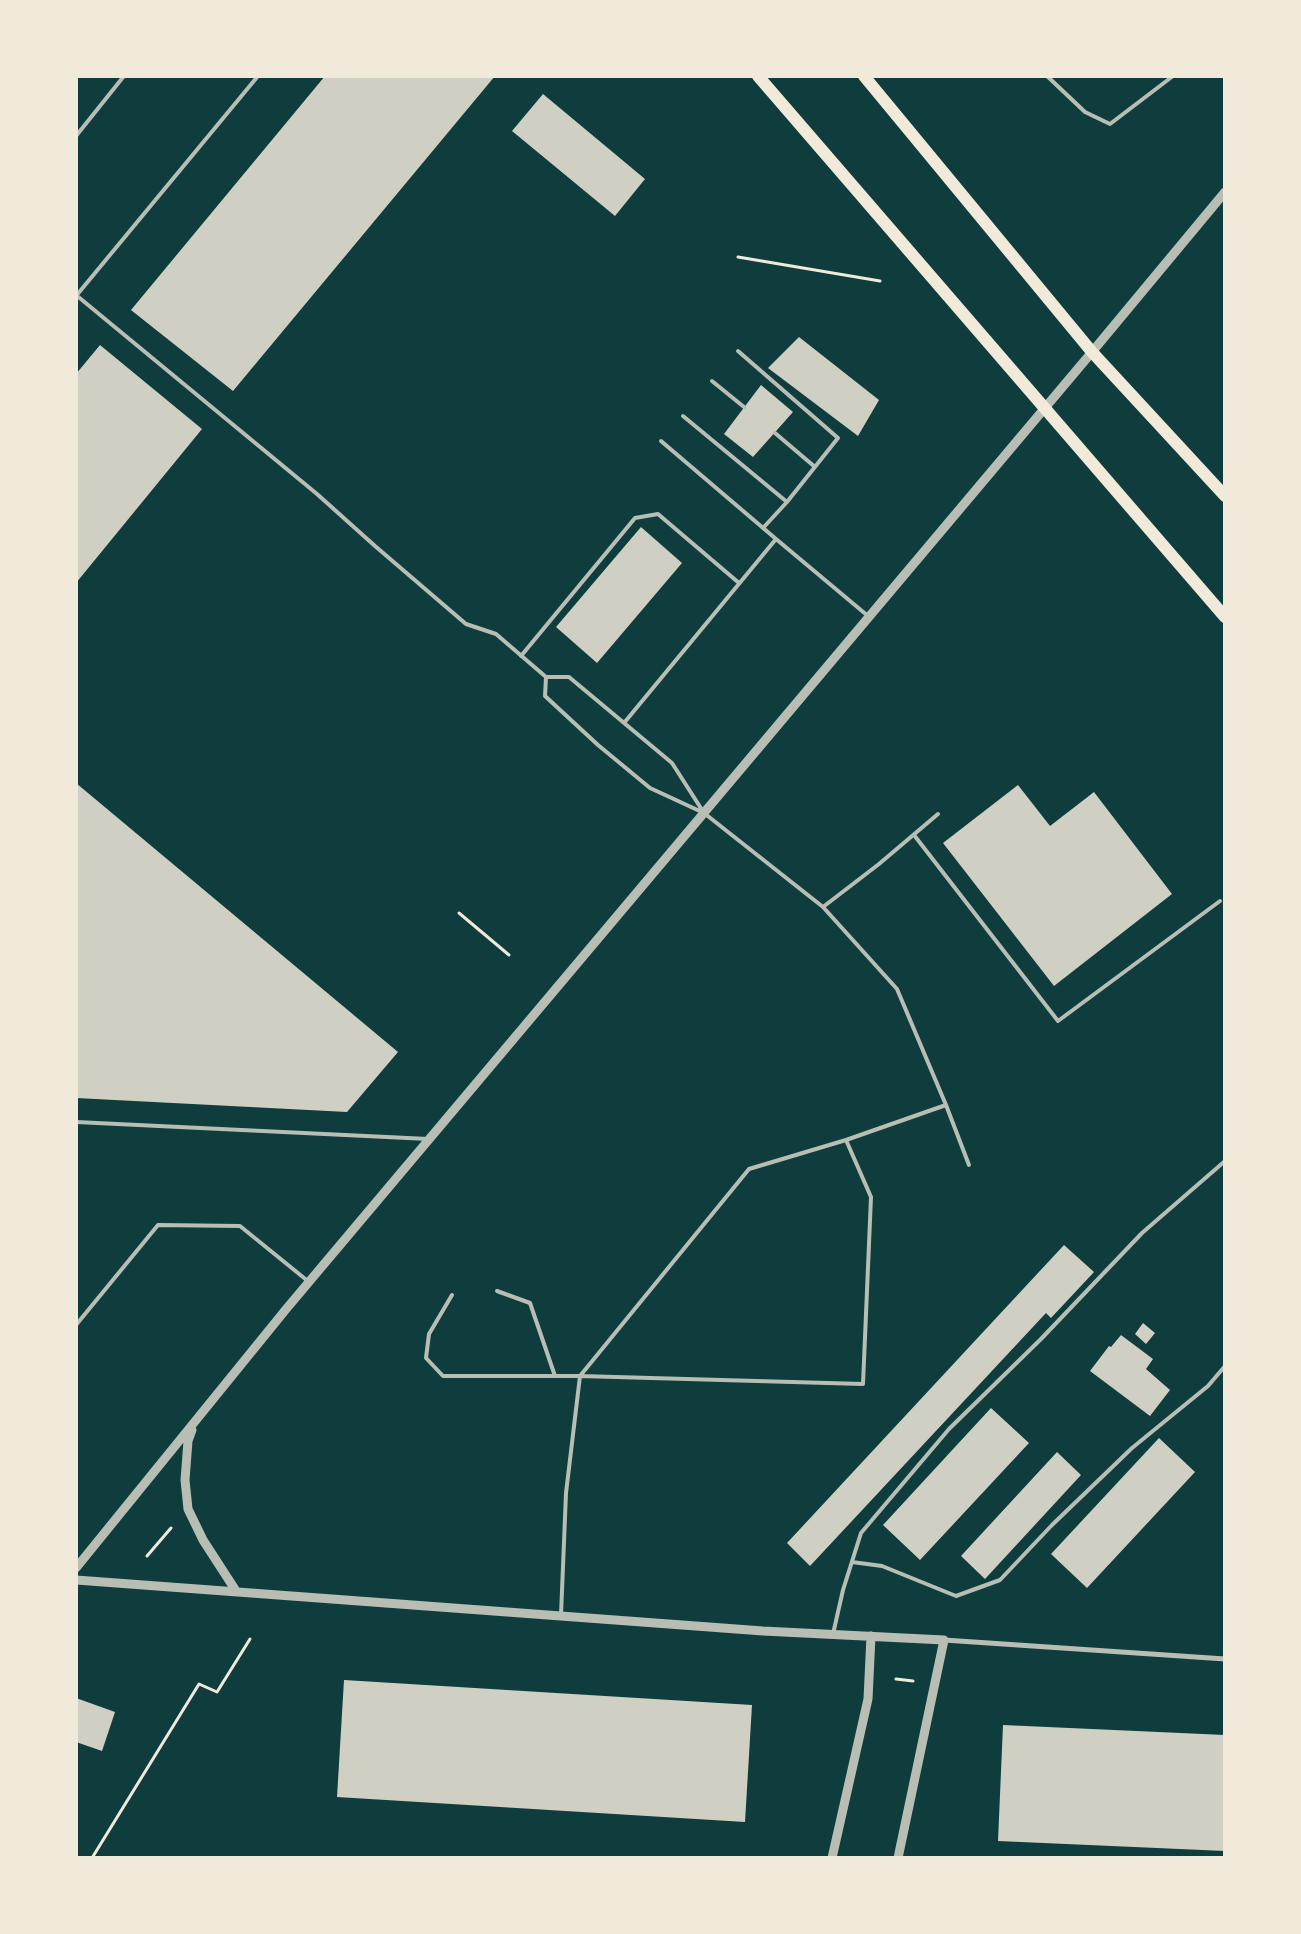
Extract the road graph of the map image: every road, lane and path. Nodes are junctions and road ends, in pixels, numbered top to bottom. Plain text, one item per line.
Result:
1 (124, 76) edge
2 (258, 76) edge
3 (758, 76) edge
4 (864, 76) edge
5 (1047, 76) edge
6 (1173, 76) edge
7 (76, 136) edge
8 (1225, 192) edge
9 (738, 257) dead end
10 (880, 281) dead end
11 (76, 295) edge
12 (738, 351) dead end
13 (1092, 352) junction
14 (712, 381) dead end
15 (744, 407) dead end
16 (1044, 408) junction
17 (682, 416) dead end
18 (775, 433) dead end
19 (661, 440) dead end
20 (815, 467) junction
21 (1225, 496) edge
22 (787, 502) junction
23 (763, 528) junction
24 (776, 539) junction
25 (739, 583) junction
26 (869, 616) junction
27 (1225, 616) edge
28 (521, 656) junction
29 (546, 677) junction
30 (624, 723) junction
31 (704, 813) junction
32 (938, 814) dead end
33 (914, 835) junction
34 (1220, 901) dead end
35 (823, 907) junction
36 (459, 913) dead end
37 (510, 955) dead end
38 (946, 1105) junction
39 (76, 1122) edge
40 (430, 1140) junction
41 (846, 1140) junction
42 (1225, 1161) edge
43 (969, 1165) dead end
44 (309, 1282) junction
45 (497, 1291) dead end
46 (452, 1295) dead end
47 (76, 1325) edge
48 (1225, 1366) edge
49 (555, 1376) junction
50 (580, 1376) junction
51 (196, 1421) junction
52 (171, 1528) dead end
53 (147, 1556) dead end
54 (852, 1562) junction
55 (76, 1568) edge
56 (76, 1580) edge
57 (236, 1591) junction
58 (561, 1615) junction
59 (833, 1634) junction
60 (871, 1636) junction
61 (250, 1639) dead end
62 (944, 1640) junction
63 (1225, 1659) edge
64 (896, 1679) dead end
65 (915, 1681) dead end
66 (92, 1858) edge
67 (832, 1858) edge
68 (898, 1858) edge

1 - 7 lane
2 - 11 lane
3 - 16 main road
4 - 13 main road
5 - 6 lane
8 - 13 street
9 - 10 path
11 - 28 lane
12 - 20 lane
13 - 16 street
13 - 21 main road
14 - 15 lane
16 - 26 street
16 - 27 main road
17 - 22 lane
18 - 20 lane
19 - 23 lane
20 - 22 lane
22 - 23 lane
23 - 24 lane
24 - 25 lane
24 - 26 lane
25 - 28 lane
25 - 30 lane
26 - 31 street
28 - 29 lane
29 - 30 lane
29 - 31 lane
30 - 31 lane
31 - 35 lane
31 - 40 street
32 - 33 lane
33 - 34 lane
33 - 35 lane
35 - 38 lane
36 - 37 path
38 - 41 lane
38 - 43 lane
39 - 40 lane
40 - 44 street
41 - 50 lane
41 - 50 lane
42 - 54 lane
44 - 47 lane
44 - 51 street
45 - 49 lane
46 - 49 lane
48 - 54 lane
49 - 50 lane
50 - 58 lane
51 - 55 street
51 - 57 street
52 - 53 path
54 - 59 lane
56 - 57 street
57 - 58 street
58 - 59 street
59 - 60 street
60 - 62 street
60 - 67 street
61 - 66 path
62 - 63 street
62 - 68 street
64 - 65 path

